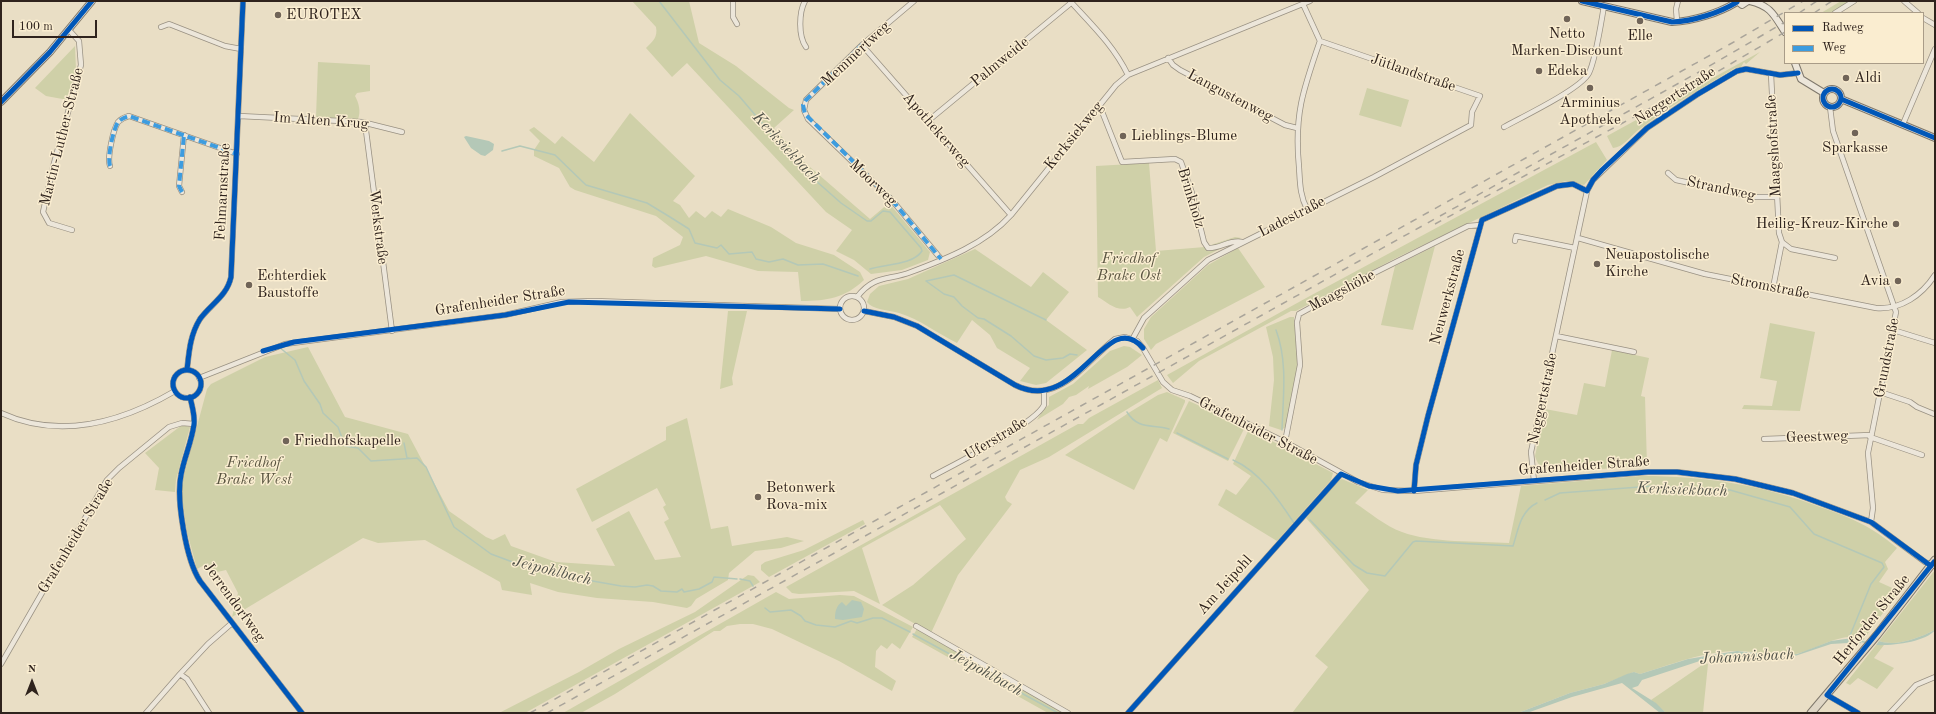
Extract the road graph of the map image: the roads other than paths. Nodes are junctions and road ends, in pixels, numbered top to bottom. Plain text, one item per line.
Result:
1 (92, 1) edge
2 (243, 1) edge
3 (733, 1) edge
4 (805, 1) edge
5 (914, 1) edge
6 (1310, 1) edge
7 (1582, 1) edge
8 (1678, 1) edge
9 (1749, 1) edge
10 (1854, 1) edge
11 (1904, 1) edge
12 (1071, 2) edge
13 (1737, 2) edge
14 (1304, 4) junction
15 (1604, 6) junction
16 (1837, 12) edge
17 (1917, 12) edge
18 (1924, 19) edge
19 (1677, 21) junction
20 (737, 24) dead end
21 (1935, 25) edge
22 (161, 27) dead end
23 (69, 30) junction
24 (1784, 30) edge
25 (1320, 41) junction
26 (862, 45) junction
27 (806, 47) dead end
28 (241, 49) junction
29 (1935, 49) edge
30 (1168, 58) junction
31 (1795, 64) edge
32 (1798, 73) junction
33 (1771, 74) junction
34 (1128, 75) junction
35 (1824, 93) junction
36 (1841, 99) junction
37 (1, 102) edge
38 (1100, 104) junction
39 (1830, 107) junction
40 (804, 110) joint
41 (239, 116) junction
42 (928, 121) junction
43 (1472, 122) joint
44 (365, 123) junction
45 (1903, 124) junction
46 (1504, 127) dead end
47 (1297, 128) junction
48 (402, 132) dead end
49 (184, 135) junction
50 (1935, 138) edge
51 (237, 154) junction
52 (110, 166) dead end
53 (1668, 173) dead end
54 (1587, 191) junction
55 (182, 192) dead end
56 (1777, 197) junction
57 (1307, 209) junction
58 (1011, 215) junction
59 (1480, 226) junction
60 (72, 230) dead end
61 (1578, 238) junction
62 (1515, 241) dead end
63 (1242, 242) junction
64 (1782, 242) junction
65 (1575, 248) junction
66 (1835, 258) dead end
67 (941, 259) junction
68 (1935, 275) edge
69 (1773, 288) junction
70 (857, 297) junction
71 (1896, 307) junction
72 (840, 308) junction
73 (864, 311) junction
74 (1893, 330) junction
75 (392, 331) junction
76 (1556, 336) junction
77 (1133, 338) junction
78 (1935, 343) edge
79 (1634, 352) dead end
80 (187, 370) junction
81 (199, 378) junction
82 (175, 391) junction
83 (1044, 391) junction
84 (1880, 392) junction
85 (190, 397) junction
86 (1, 413) edge
87 (1934, 414) dead end
88 (194, 424) junction
89 (1870, 436) junction
90 (1764, 439) dead end
91 (1284, 442) junction
92 (1922, 455) dead end
93 (1341, 474) junction
94 (933, 476) dead end
95 (1534, 481) junction
96 (1414, 491) junction
97 (1871, 522) junction
98 (1934, 564) edge
99 (232, 623) junction
100 (916, 626) dead end
101 (1, 664) edge
102 (180, 674) junction
103 (1935, 677) edge
104 (1827, 695) junction
105 (146, 713) edge
106 (209, 713) edge
107 (302, 713) edge
108 (1068, 713) edge
109 (1128, 713) edge
110 (1811, 713) edge
111 (1858, 713) edge
112 (1890, 713) edge

1 - 23 main road
2 - 28 street, Fehmarnstraße
3 - 20 street
4 - 27 street
5 - 26 street, Memmertweg
6 - 14 street, Kerksiekweg
7 - 15 main road
8 - 19 street
9 - 13 main road
9 - 24 main road
10 - 16 street
11 - 17 street
12 - 34 street
12 - 42 street, Palmweide
13 - 19 main road
14 - 25 street
14 - 30 street, Kerksiekweg
15 - 19 main road
15 - 46 street
18 - 21 street
22 - 28 street
23 - 37 main road
23 - 60 street, Martin-Luther-Straße
25 - 43 street, Jütlandstraße
25 - 47 street
26 - 40 street, Memmertweg
26 - 42 street, Apothekerweg
28 - 41 street, Fehmarnstraße
29 - 45 street
30 - 34 street, Kerksiekweg
30 - 47 street, Langustenweg
31 - 32 main road
32 - 33 street, Naggertstraße
32 - 35 main road
33 - 54 street, Naggertstraße
33 - 56 street, Maagshofstraße
34 - 38 street, Kerksiekweg
35 - 36 main road
35 - 39 main road
36 - 39 main road
36 - 45 main road
38 - 58 street, Kerksiekweg
38 - 63 street, Brinkholz
39 - 71 street, Grundstraße
40 - 67 street, Moorweg
41 - 44 street, Im Alten Krug
41 - 51 street, Fehmarnstraße
42 - 58 street, Apothekerweg
43 - 57 street, Ladestraße
44 - 48 street, Im Alten Krug
44 - 75 street, Werkstraße
45 - 50 main road
47 - 57 street
49 - 51 street
49 - 52 street
49 - 55 street
51 - 80 street, Fehmarnstraße
53 - 56 street, Strandweg
54 - 59 street
54 - 61 street, Naggertstraße
56 - 64 street, Maagshofstraße
57 - 63 street, Ladestraße
58 - 67 street, Kerksiekweg
59 - 91 street, Maagshöhe
59 - 96 street, Neuwerkstraße
61 - 65 street, Naggertstraße
61 - 69 street, Stromstraße
62 - 65 street
63 - 77 street, Ladestraße
64 - 66 street
64 - 69 street, Maagshofstraße
65 - 76 street, Naggertstraße
67 - 70 street, Kerksiekweg
68 - 71 street
69 - 71 street, Stromstraße
70 - 72 street
70 - 73 street
71 - 74 street, Grundstraße
72 - 73 street
72 - 75 street, Grafenheider Straße
73 - 83 street
74 - 78 street
74 - 84 street, Grundstraße
75 - 81 street, Grafenheider Straße
76 - 79 street
76 - 95 street, Naggertstraße
77 - 83 street
77 - 91 street, Grafenheider Straße
80 - 81 street
80 - 82 street
81 - 85 street
82 - 85 street
82 - 86 street
83 - 94 street, Uferstraße
84 - 87 street
84 - 89 street, Grundstraße
85 - 88 street, Jerrendorfweg
88 - 99 street, Jerrendorfweg
88 - 101 street, Grafenheider Straße
89 - 90 street, Geestweg
89 - 92 street
89 - 97 street, Grundstraße
91 - 93 street, Grafenheider Straße
93 - 96 street, Grafenheider Straße
93 - 109 street, Am Jeipohl
95 - 96 street, Grafenheider Straße
95 - 97 street, Grafenheider Straße
97 - 98 street, Grafenheider Straße
98 - 104 main road, Herforder Straße
99 - 102 street
99 - 107 street, Jerrendorfweg
100 - 108 street
102 - 105 street
102 - 106 street
103 - 112 street
104 - 110 main road, Herforder Straße
104 - 111 street

